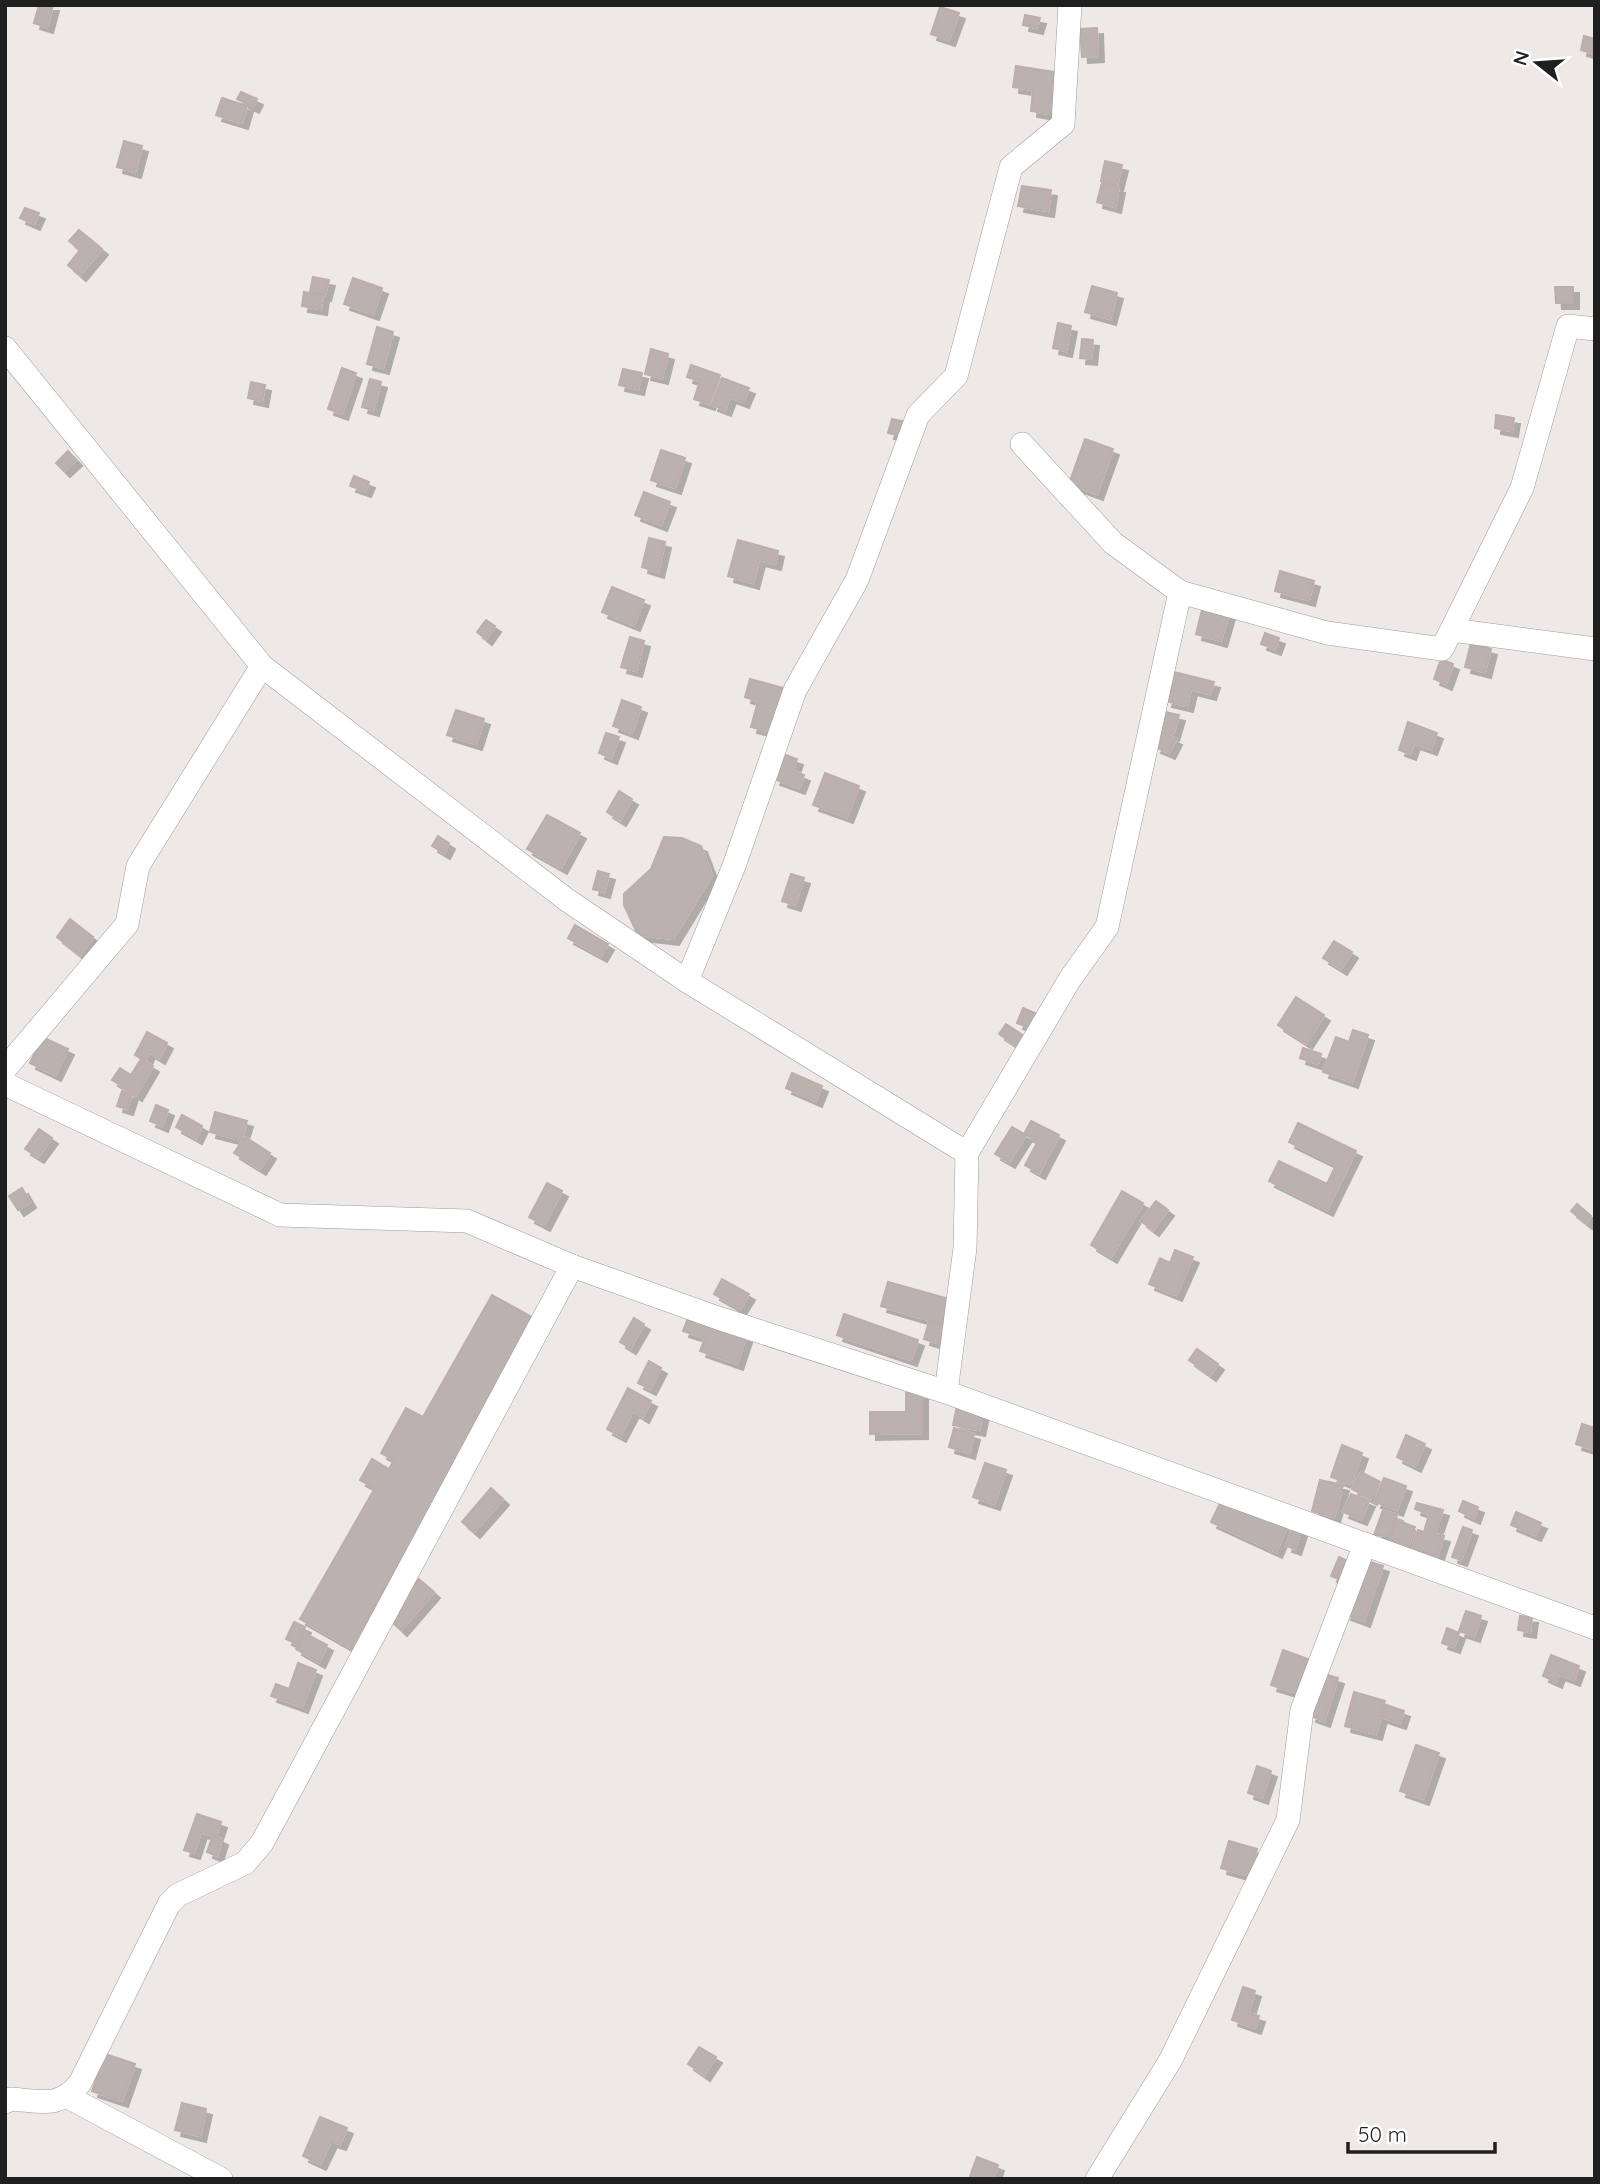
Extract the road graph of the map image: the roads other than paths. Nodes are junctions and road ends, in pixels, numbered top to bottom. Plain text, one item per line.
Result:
1 (1070, 5) edge
2 (1595, 329) edge
3 (5, 348) edge
4 (1022, 444) dead end
5 (1180, 592) junction
6 (1452, 630) junction
7 (1595, 649) edge
8 (262, 666) junction
9 (687, 981) junction
10 (5, 1069) edge
11 (5, 1084) edge
12 (967, 1153) junction
13 (572, 1266) junction
14 (946, 1392) junction
15 (1365, 1544) junction
16 (1595, 1628) edge
17 (68, 2097) junction
18 (5, 2102) edge
19 (221, 2179) edge
20 (1097, 2179) edge

1 - 9 street
2 - 6 street
3 - 8 street
4 - 5 street
5 - 6 street
5 - 12 street
6 - 7 street
8 - 9 street
8 - 10 street
9 - 12 street
11 - 13 street
12 - 14 street
13 - 14 street
13 - 17 street
14 - 15 street
15 - 16 street
15 - 20 street
17 - 18 street
17 - 19 street

